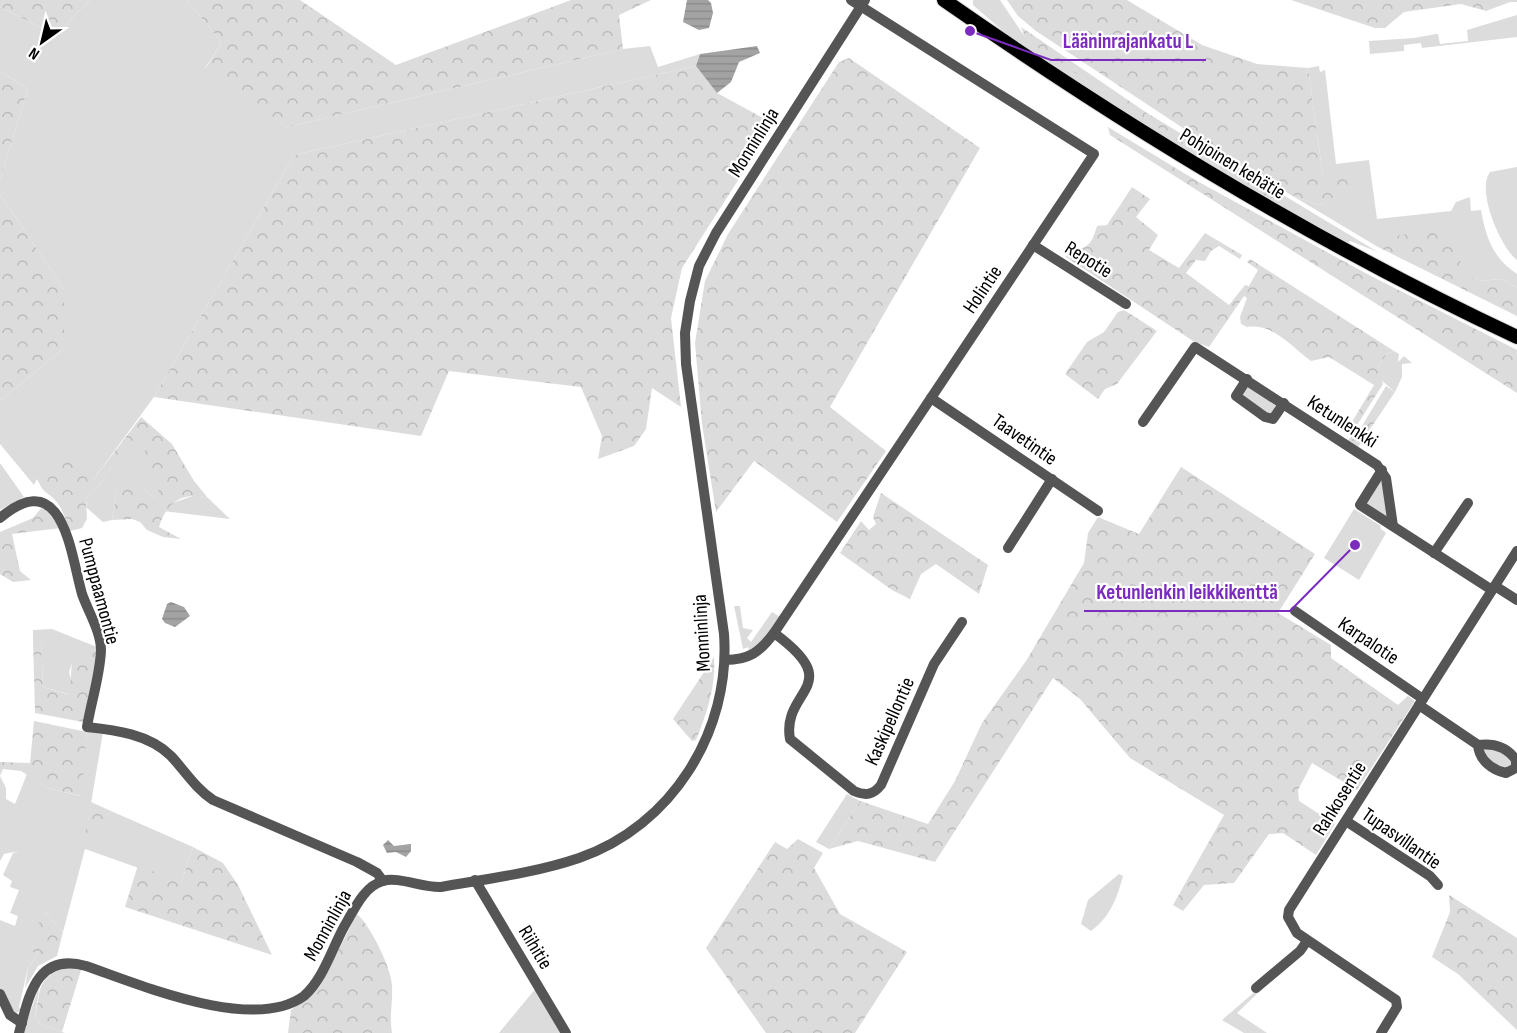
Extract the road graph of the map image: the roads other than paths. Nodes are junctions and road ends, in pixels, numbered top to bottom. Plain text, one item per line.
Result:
1 (944, 0) edge
2 (858, 2) edge
3 (1033, 245) junction
4 (1126, 304) dead end
5 (1517, 337) edge
6 (1247, 380) junction
7 (931, 398) junction
8 (1284, 403) junction
9 (1143, 422) dead end
10 (1382, 470) junction
11 (1052, 479) junction
12 (1468, 503) dead end
13 (1098, 511) dead end
14 (0, 518) edge
15 (1394, 526) junction
16 (1008, 548) dead end
17 (1517, 551) edge
18 (1434, 553) junction
19 (1493, 588) junction
20 (1517, 600) edge
21 (1295, 611) dead end
22 (962, 622) dead end
23 (774, 633) junction
24 (725, 660) junction
25 (1421, 702) junction
26 (1478, 745) dead end
27 (1346, 821) junction
28 (475, 880) junction
29 (383, 881) junction
30 (1438, 885) dead end
31 (1307, 941) junction
32 (1256, 988) dead end
33 (0, 994) edge
34 (20, 1028) edge
35 (566, 1033) edge
36 (1381, 1033) edge

1 - 5 main road, Pohjoinen kehätie
2 - 3 street, Holintie
2 - 24 street, Monninlinja
3 - 4 street, Repotie
3 - 7 street, Holintie
6 - 8 street, Ketunlenkki
6 - 8 street, Ketunlenkki
6 - 9 street, Ketunlenkki
7 - 11 street, Taavetintie
7 - 23 street, Holintie
8 - 10 street, Ketunlenkki
10 - 15 street, Ketunlenkki
10 - 15 street, Ketunlenkki
11 - 13 street, Taavetintie
11 - 16 street
12 - 18 street
14 - 29 street, Pumppaamontie
15 - 18 street, Ketunlenkki
17 - 19 street, Rahkosentie
18 - 19 street, Ketunlenkki
19 - 20 street, Ketunlenkki
19 - 25 street, Rahkosentie
21 - 25 street, Karpalotie
22 - 23 street, Kaskipellontie
23 - 24 street, Holintie
24 - 28 street, Monninlinja
25 - 26 street, Karpalotie
25 - 27 street, Rahkosentie
27 - 30 street, Tupasvillantie
27 - 31 street, Rahkosentie
28 - 29 street, Monninlinja
28 - 35 street, Riihitie
29 - 34 street, Monninlinja
31 - 32 street
31 - 36 street, Rahkosentie
33 - 34 street

